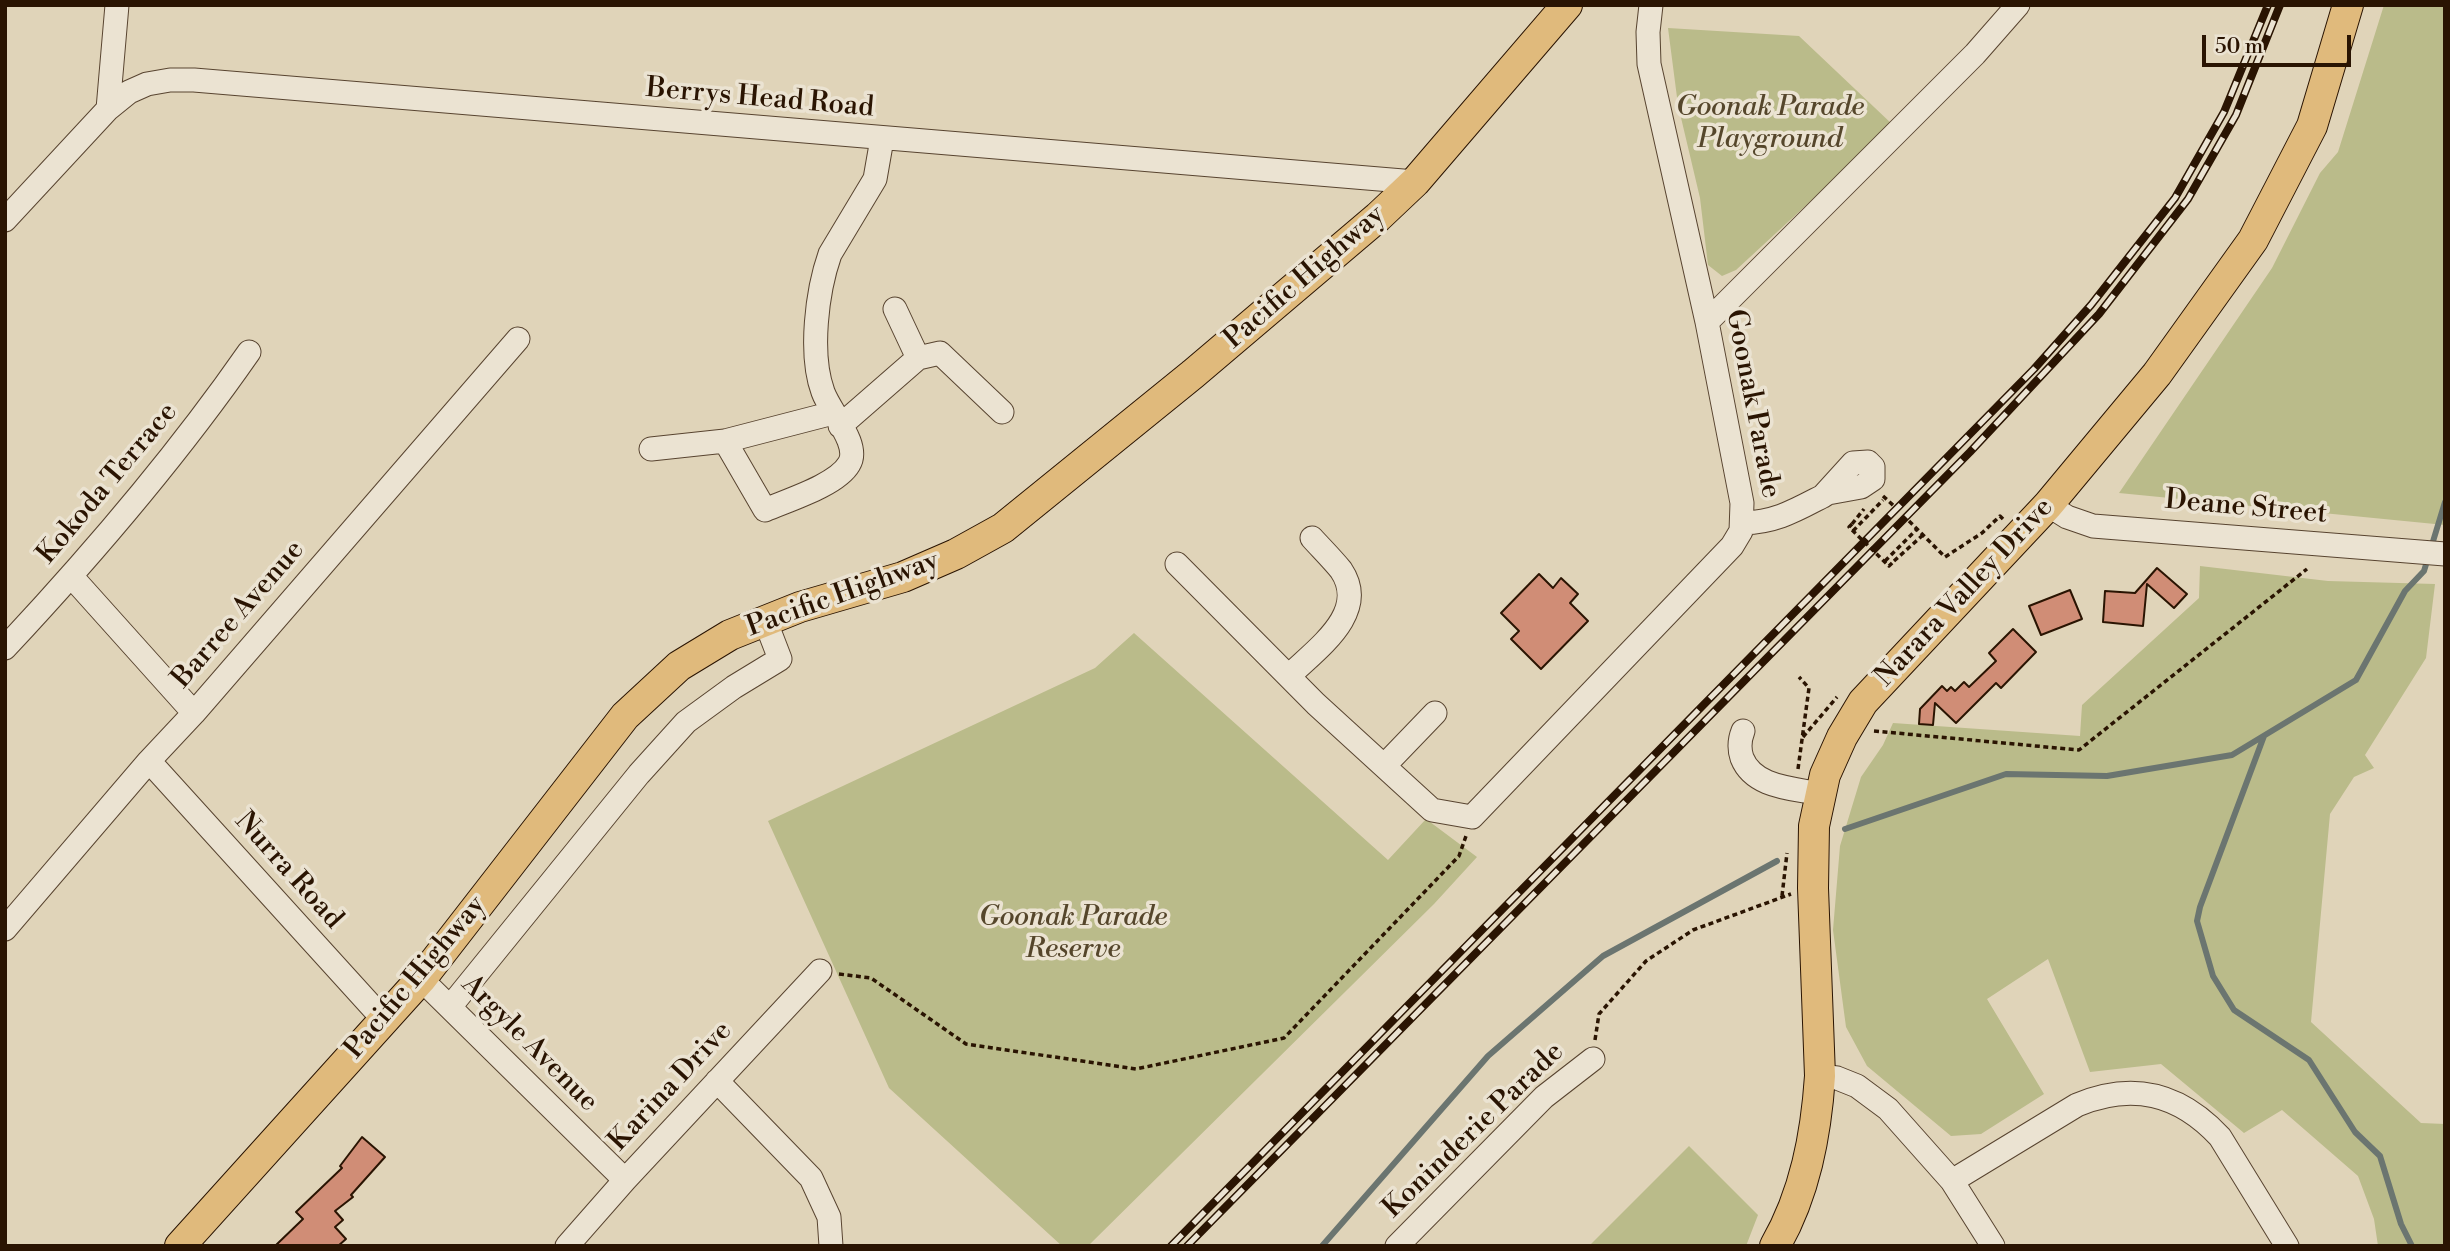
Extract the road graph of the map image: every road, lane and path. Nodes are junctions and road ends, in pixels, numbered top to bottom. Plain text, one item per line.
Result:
1 (117, 5) edge
2 (1567, 5) edge
3 (1651, 5) edge
4 (2018, 5) edge
5 (2348, 5) edge
6 (108, 109) junction
7 (882, 139) junction
8 (1415, 182) junction
9 (5, 220) edge
10 (895, 309) dead end
11 (1707, 323) junction
12 (517, 339) dead end
13 (249, 352) dead end
14 (918, 358) junction
15 (1002, 412) dead end
16 (836, 419) junction
17 (725, 441) junction
18 (651, 449) dead end
19 (1823, 496) dead end
20 (1881, 501) dead end
21 (2048, 505) junction
22 (2003, 519) dead end
23 (1909, 521) dead end
24 (1743, 523) junction
25 (1852, 524) dead end
26 (1917, 529) junction
27 (1853, 531) junction
28 (1923, 535) junction
29 (1312, 538) dead end
30 (2445, 554) edge
31 (1885, 561) junction
32 (1177, 565) dead end
33 (2307, 569) dead end
34 (72, 577) junction
35 (765, 620) junction
36 (5, 648) edge
37 (1289, 676) junction
38 (194, 713) junction
39 (1435, 713) dead end
40 (1874, 731) dead end
41 (1743, 732) dead end
42 (149, 761) junction
43 (1384, 766) junction
44 (1820, 794) junction
45 (1472, 817) junction
46 (1813, 888) junction
47 (5, 929) edge
48 (820, 971) joint
49 (421, 979) junction
50 (450, 1007) junction
51 (384, 1020) junction
52 (1593, 1059) joint
53 (1821, 1076) junction
54 (717, 1081) junction
55 (625, 1180) junction
56 (1952, 1181) junction
57 (180, 1246) edge
58 (567, 1246) edge
59 (831, 1246) edge
60 (1397, 1246) edge
61 (1775, 1246) edge
62 (1993, 1246) edge
63 (2287, 1246) edge

1 - 6 street
2 - 8 main road, Pacific Highway
3 - 11 street, Goonak Parade
4 - 11 street
5 - 21 main road, Narara Valley Drive
6 - 7 street, Berrys Head Road
6 - 9 street, Berrys Head Road
7 - 8 street, Berrys Head Road
7 - 16 street
8 - 35 main road, Pacific Highway
10 - 14 street
11 - 24 street, Goonak Parade
12 - 38 street, Barree Avenue
13 - 34 street, Kokoda Terrace
14 - 15 street
14 - 16 street
16 - 17 street
16 - 17 street
17 - 18 street
19 - 24 street
20 - 27 path
21 - 30 street, Deane Street
21 - 44 main road, Narara Valley Drive
22 - 28 path
23 - 26 path
24 - 45 street, Goonak Parade
25 - 27 path, bridge
26 - 28 path
26 - 31 path
27 - 31 path, bridge
28 - 31 path, bridge
29 - 37 street
32 - 37 street
33 - 40 path
34 - 36 street, Kokoda Terrace
34 - 38 street
35 - 49 main road, Pacific Highway
35 - 50 street
37 - 43 street
38 - 42 street, Barree Avenue
39 - 43 street
41 - 44 street
42 - 47 street, Barree Avenue
42 - 51 street, Nurra Road
43 - 45 street
44 - 46 main road, Narara Valley Drive
45 - 48 path
46 - 52 path
46 - 53 main road, Narara Valley Drive
48 - 54 street, Karina Drive
49 - 50 street, Argyle Avenue
49 - 51 main road, Pacific Highway
50 - 55 street, Argyle Avenue
51 - 57 main road, Pacific Highway
52 - 60 street, Koninderie Parade
53 - 56 street
53 - 61 main road, Narara Valley Drive
54 - 55 street, Karina Drive
54 - 59 street
55 - 58 street, Karina Drive
56 - 62 street
56 - 63 street

